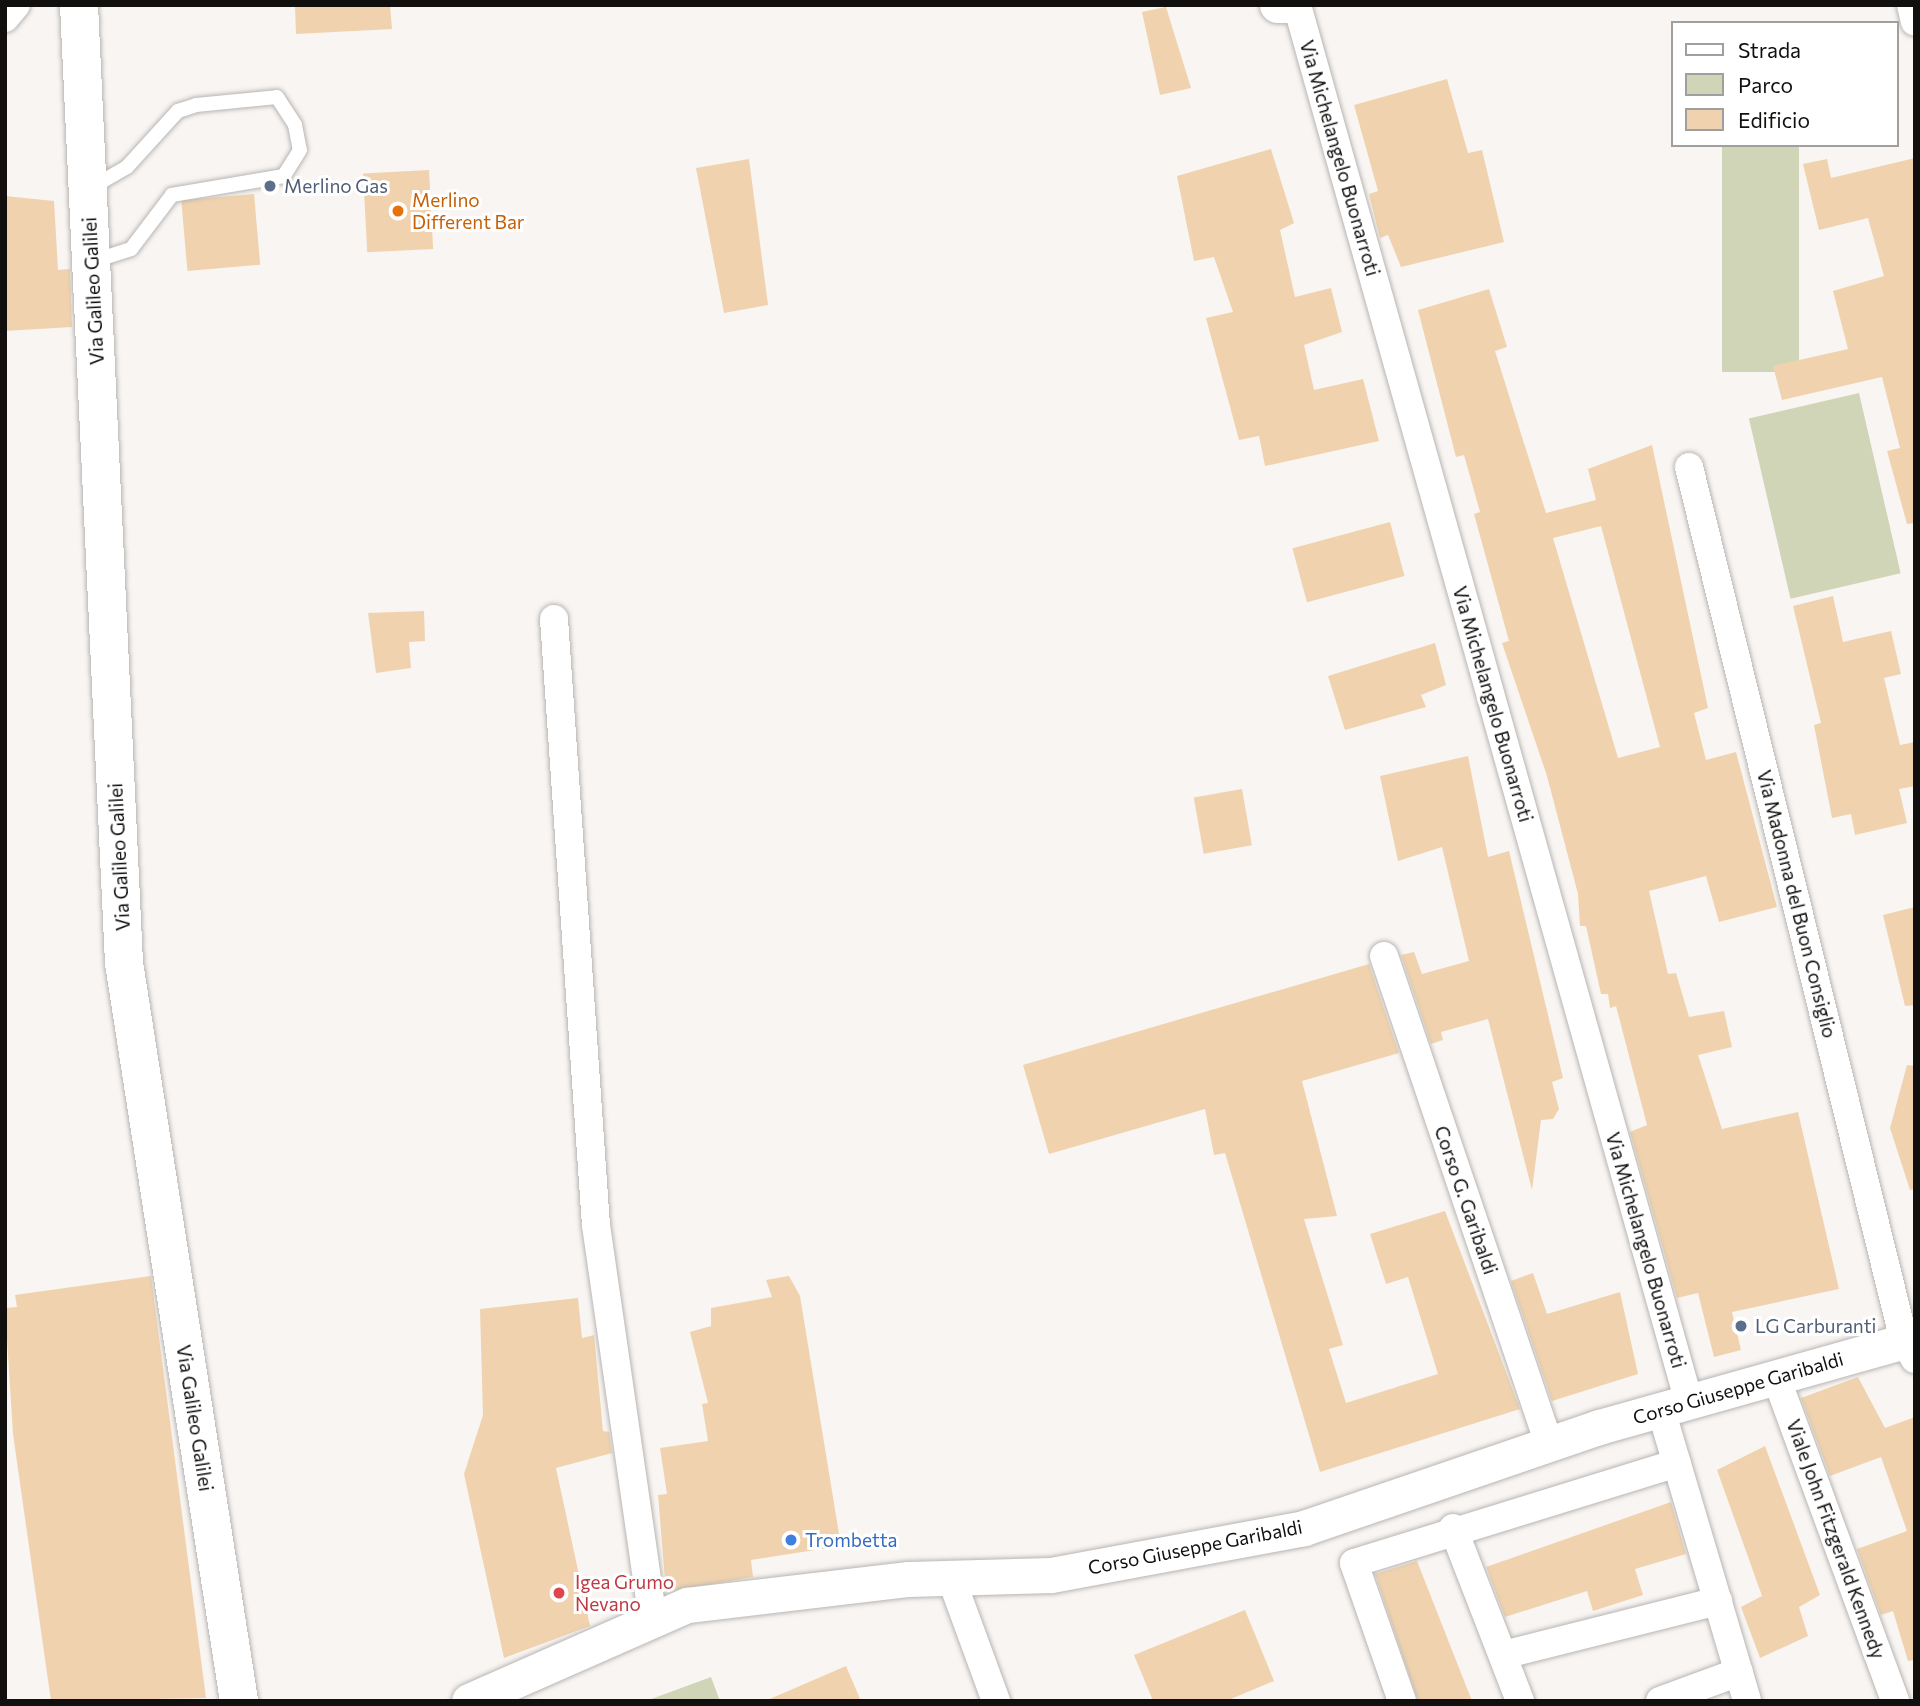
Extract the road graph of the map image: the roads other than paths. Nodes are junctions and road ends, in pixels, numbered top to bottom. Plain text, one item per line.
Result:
1 (16, 5) edge
2 (79, 5) edge
3 (1277, 5) edge
4 (1295, 5) edge
5 (1911, 5) edge
6 (5, 18) edge
7 (1915, 22) edge
8 (88, 190) junction
9 (91, 261) junction
10 (1689, 467) dead end
11 (554, 619) dead end
12 (1384, 956) dead end
13 (1911, 1346) edge
14 (1776, 1377) junction
15 (1675, 1406) junction
16 (1549, 1444) junction
17 (1677, 1462) junction
18 (1453, 1528) junction
19 (951, 1578) junction
20 (1718, 1601) junction
21 (653, 1620) junction
22 (1503, 1656) junction
23 (1739, 1672) junction
24 (239, 1701) edge
25 (469, 1701) edge
26 (996, 1701) edge
27 (1402, 1701) edge
28 (1520, 1701) edge
29 (1660, 1701) edge
30 (1747, 1701) edge
31 (1895, 1701) edge

1 - 6 street
2 - 8 main road, Via Galileo Galilei
3 - 4 street
4 - 15 street, Via Michelangelo Buonarroti
5 - 7 street
8 - 9 main road, Via Galileo Galilei
8 - 9 lane
9 - 24 main road, Via Galileo Galilei
10 - 13 street, Via Madonna del Buon Consiglio
11 - 21 street
12 - 16 street, Corso G. Garibaldi
13 - 14 street, Corso Giuseppe Garibaldi
14 - 15 street, Corso Giuseppe Garibaldi
14 - 31 street, Viale John Fitzgerald Kennedy
15 - 16 street, Corso Giuseppe Garibaldi
15 - 17 street, Via Michelangelo Buonarroti
16 - 19 street, Corso Giuseppe Garibaldi
17 - 18 street
17 - 20 street, Via Michelangelo Buonarroti
18 - 22 street
18 - 27 street
19 - 21 street, Corso Giuseppe Garibaldi
19 - 26 street
20 - 22 street
20 - 23 street, Via Michelangelo Buonarroti
21 - 25 street, Corso Giuseppe Garibaldi
22 - 28 street
23 - 29 street
23 - 30 street, Via Michelangelo Buonarroti

